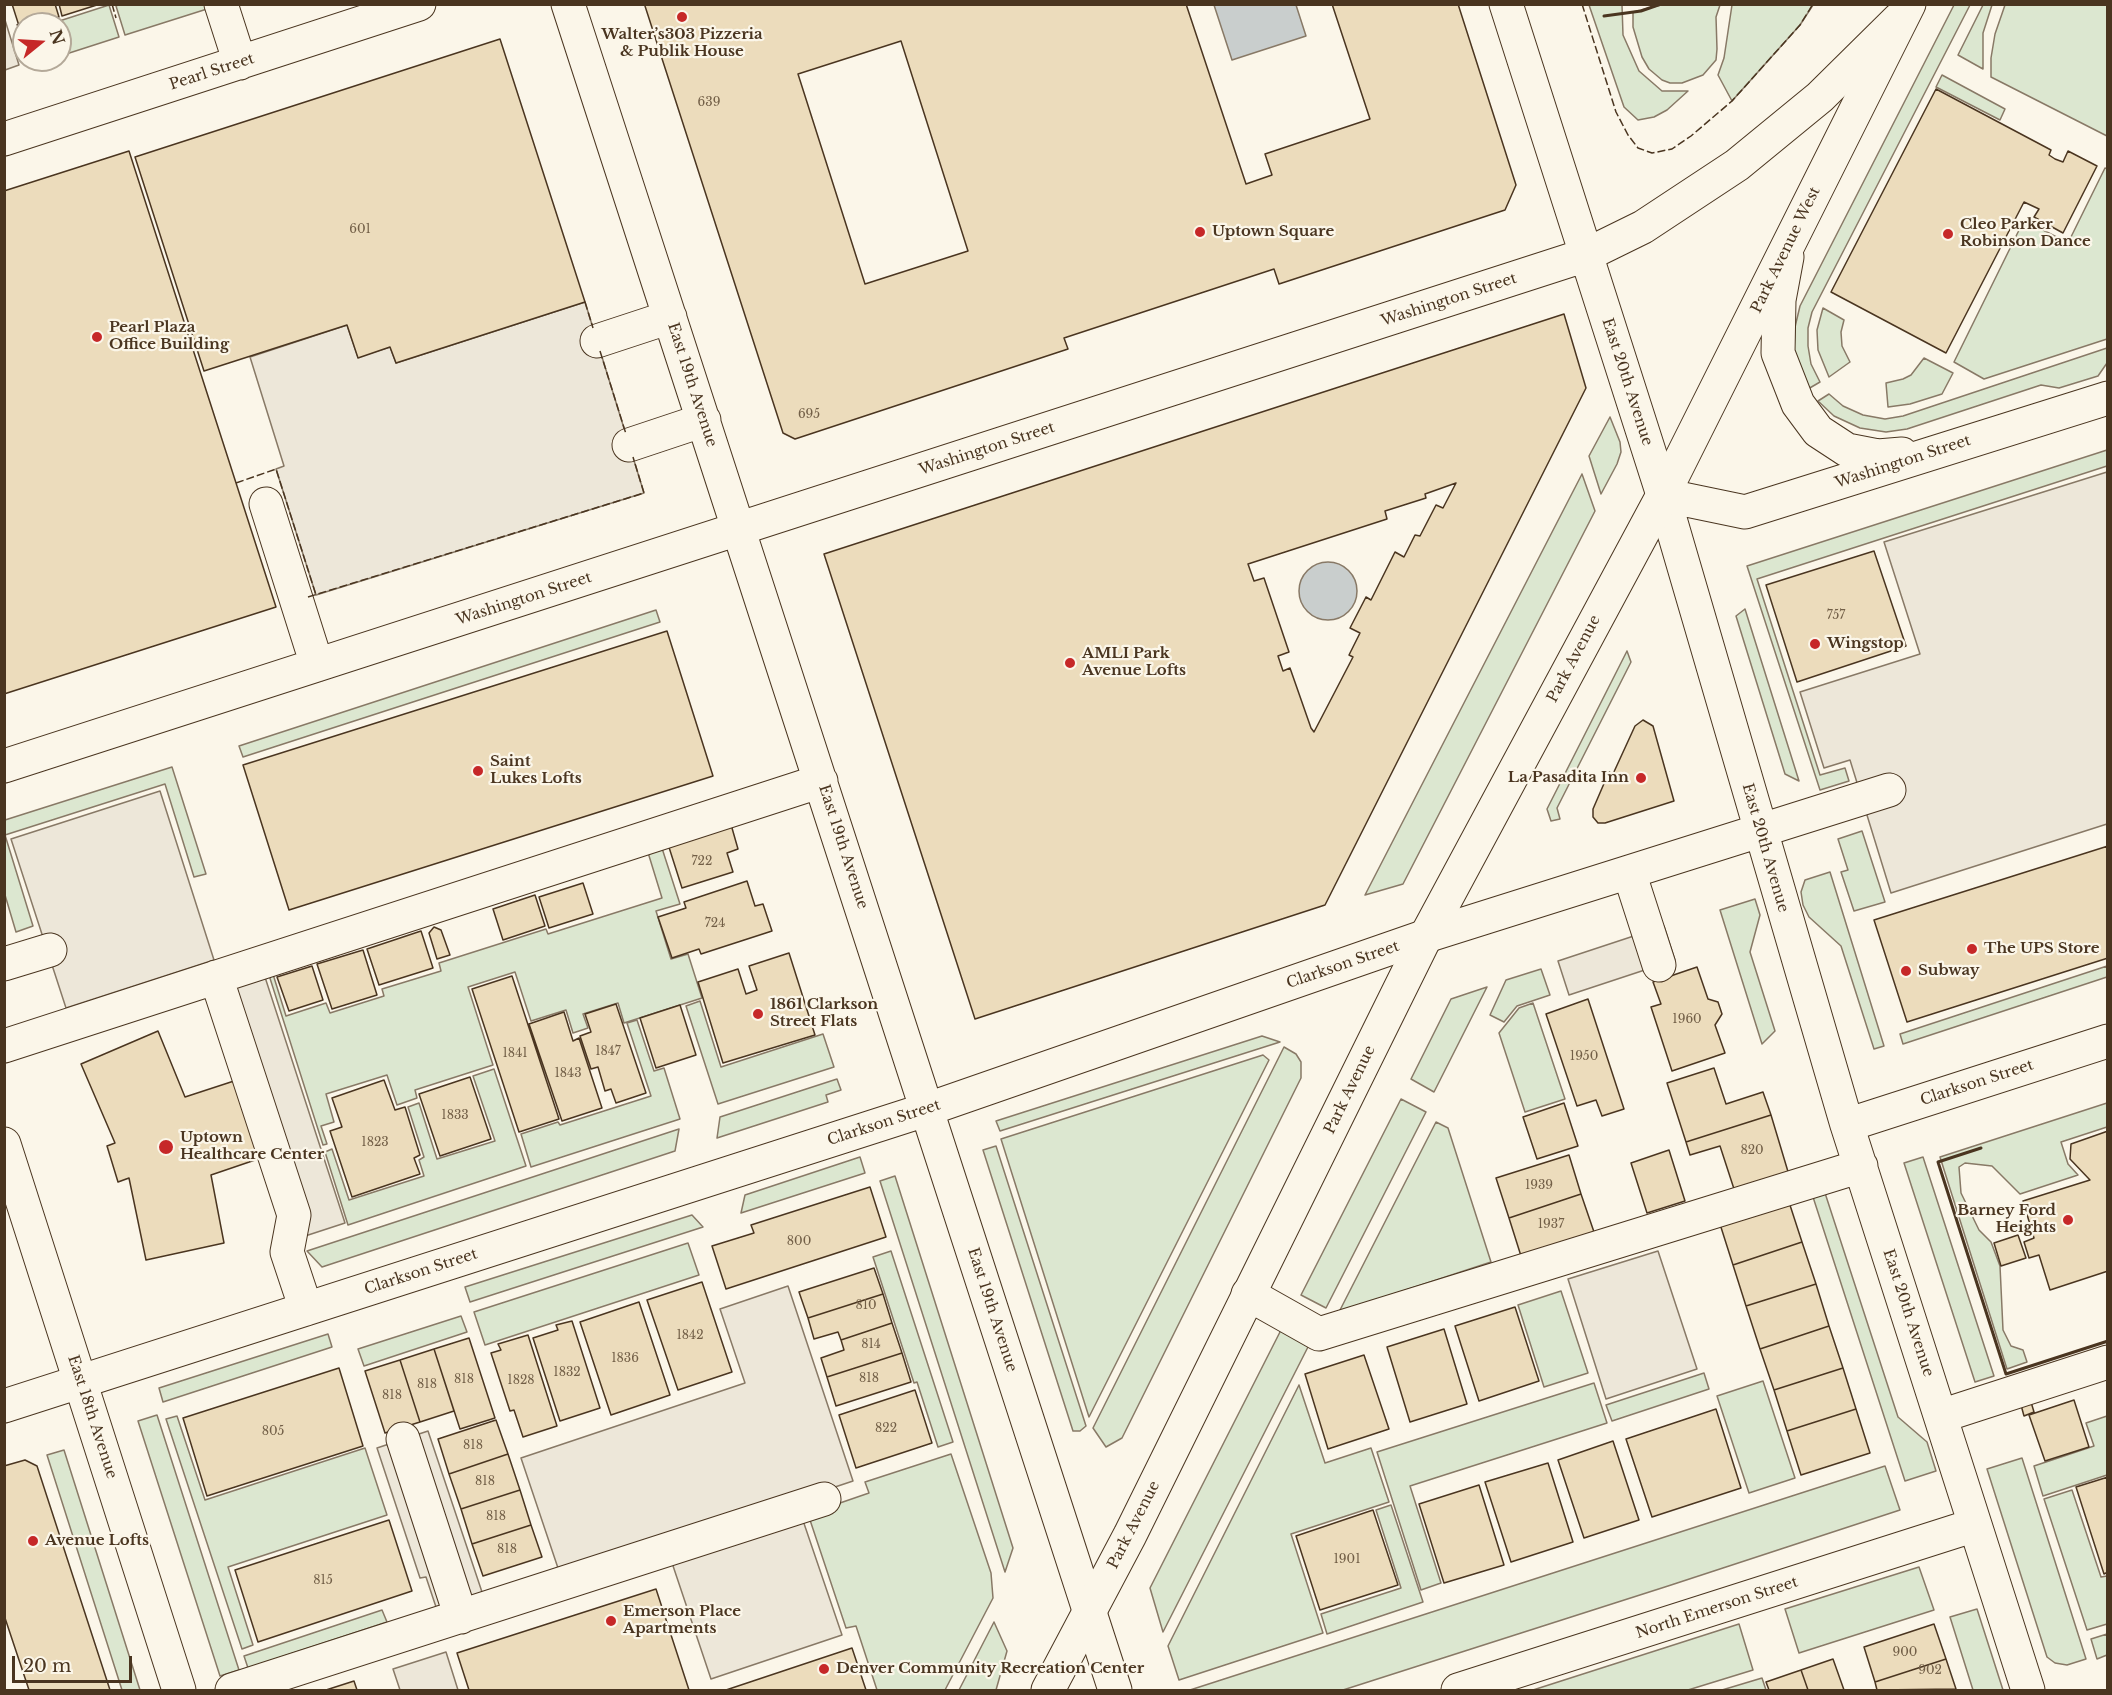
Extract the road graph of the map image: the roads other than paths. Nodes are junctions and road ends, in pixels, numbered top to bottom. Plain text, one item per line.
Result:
1 (221, 4) edge
2 (419, 4) edge
3 (568, 4) edge
4 (1506, 4) edge
5 (1907, 9) edge
6 (240, 63) junction
7 (4, 139) edge
8 (1791, 240) junction
9 (1586, 255) junction
10 (670, 317) junction
11 (597, 341) dead end
12 (2108, 398) edge
13 (704, 420) junction
14 (629, 445) dead end
15 (1937, 451) junction
16 (1663, 495) junction
17 (266, 504) dead end
18 (740, 530) junction
19 (317, 665) junction
20 (4, 765) edge
21 (821, 781) junction
22 (1889, 790) dead end
23 (1760, 831) junction
24 (1629, 872) junction
25 (1426, 936) junction
26 (50, 950) dead end
27 (4, 964) edge
28 (1659, 965) dead end
29 (216, 977) junction
30 (2108, 1041) edge
31 (4, 1046) edge
32 (928, 1109) junction
33 (1847, 1125) junction
34 (4, 1144) edge
35 (1861, 1166) junction
36 (1248, 1294) junction
37 (306, 1309) junction
38 (2108, 1362) edge
39 (80, 1381) junction
40 (4, 1406) edge
41 (1941, 1416) junction
42 (403, 1439) dead end
43 (824, 1499) dead end
44 (1975, 1525) junction
45 (1090, 1611) junction
46 (461, 1617) junction
47 (179, 1690) edge
48 (232, 1690) edge
49 (1048, 1690) edge
50 (1115, 1690) edge
51 (1458, 1690) edge
52 (2028, 1690) edge

1 - 6 street
2 - 6 street, Pearl Street
3 - 10 street, East 19th Avenue
4 - 9 street, East 20th Avenue
5 - 8 street, Park Avenue West
5 - 9 street, Washington Street
6 - 7 street, Pearl Street
8 - 15 street
8 - 16 street, Park Avenue West
9 - 16 street, East 20th Avenue
9 - 18 street, Washington Street
10 - 11 street
10 - 13 street, East 19th Avenue
12 - 15 street, Washington Street
13 - 14 street
13 - 18 street, East 19th Avenue
15 - 16 street, Washington Street
16 - 23 street, East 20th Avenue
16 - 25 street, Park Avenue
17 - 19 street
18 - 19 street, Washington Street
18 - 21 street, East 19th Avenue
19 - 20 street, Washington Street
21 - 29 street
21 - 32 street, East 19th Avenue
22 - 23 street, Clarkson Street
23 - 24 street, Clarkson Street
23 - 33 street, East 20th Avenue
24 - 25 street, Clarkson Street
24 - 28 street
25 - 32 street, Clarkson Street
25 - 36 street, Park Avenue
26 - 27 street
29 - 31 street
29 - 37 street
30 - 33 street, Clarkson Street
32 - 37 street, Clarkson Street
32 - 45 street, East 19th Avenue
33 - 35 street, East 20th Avenue
34 - 39 street, East 18th Avenue
35 - 36 street
35 - 41 street, East 20th Avenue
36 - 45 street, Park Avenue
37 - 39 street, Clarkson Street
38 - 41 street
39 - 40 street, Clarkson Street
39 - 47 street, East 18th Avenue
41 - 44 street, East 20th Avenue
42 - 46 street
43 - 46 street
44 - 51 street, North Emerson Street
44 - 52 street, East 20th Avenue
45 - 49 street, Park Avenue
45 - 50 street, East 19th Avenue
46 - 48 street

